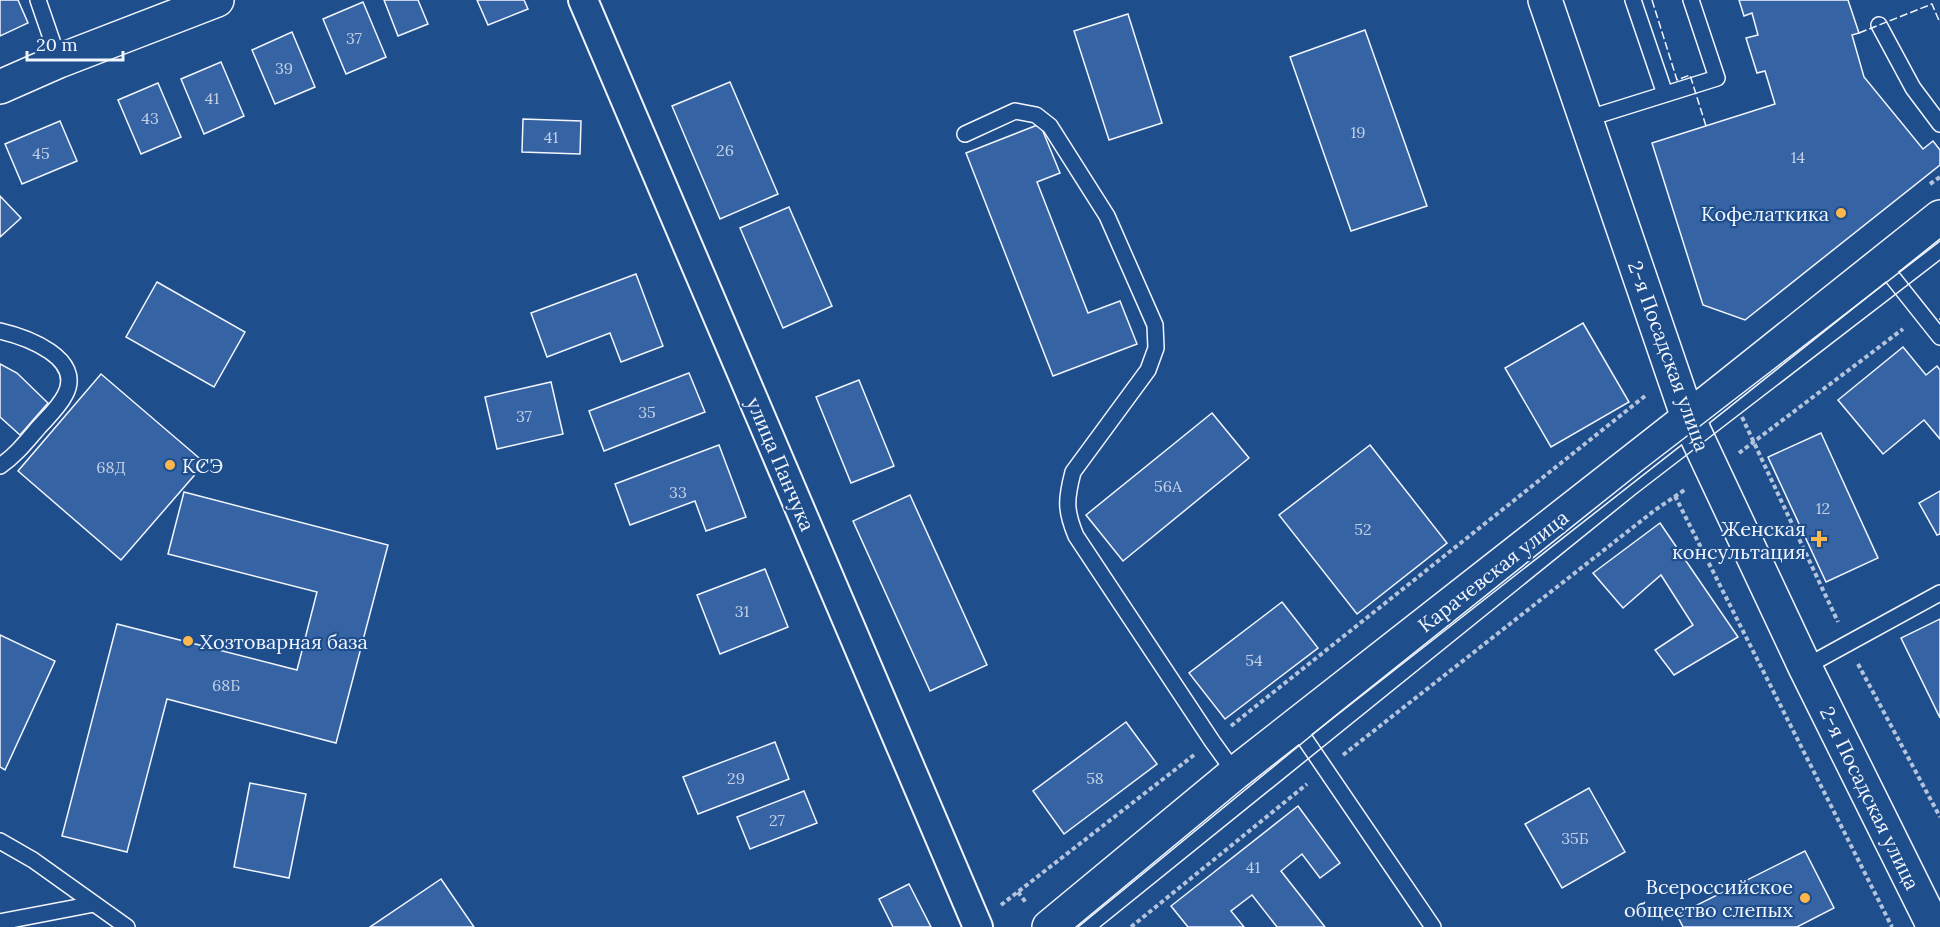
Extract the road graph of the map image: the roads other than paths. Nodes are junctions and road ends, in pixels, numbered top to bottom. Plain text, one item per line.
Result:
1 (38, 0) edge
2 (217, 0) edge
3 (583, 0) edge
4 (1545, 0) edge
5 (1633, 0) edge
6 (1691, 0) edge
7 (1879, 25) dead end
8 (59, 61) junction
9 (0, 87) edge
10 (1665, 94) junction
11 (1586, 119) junction
12 (1940, 124) edge
13 (965, 134) dead end
14 (1940, 218) edge
15 (1882, 264) junction
16 (0, 331) edge
17 (1940, 337) edge
18 (1688, 418) junction
19 (0, 466) edge
20 (1940, 593) edge
21 (1805, 666) junction
22 (1296, 726) junction
23 (1235, 773) junction
24 (0, 841) edge
25 (94, 904) junction
26 (0, 921) edge
27 (126, 927) edge
28 (978, 927) edge
29 (1049, 927) edge
30 (1433, 927) edge
31 (1934, 927) edge

1 - 8 lane
2 - 8 street
3 - 28 street, улица Панчука
4 - 11 street, 2-я Посадская улица
5 - 10 lane
6 - 10 lane
7 - 12 lane
8 - 9 street
10 - 11 lane
11 - 18 street, 2-я Посадская улица
13 - 23 lane
14 - 15 street, Карачевская улица
15 - 17 lane
15 - 18 street, Карачевская улица
16 - 19 lane
18 - 21 street, 2-я Посадская улица
18 - 22 street, Карачевская улица
20 - 21 lane
21 - 31 street, 2-я Посадская улица
22 - 23 street, Карачевская улица
22 - 30 lane
23 - 29 street, Карачевская улица
24 - 25 lane
25 - 26 lane
25 - 27 lane

